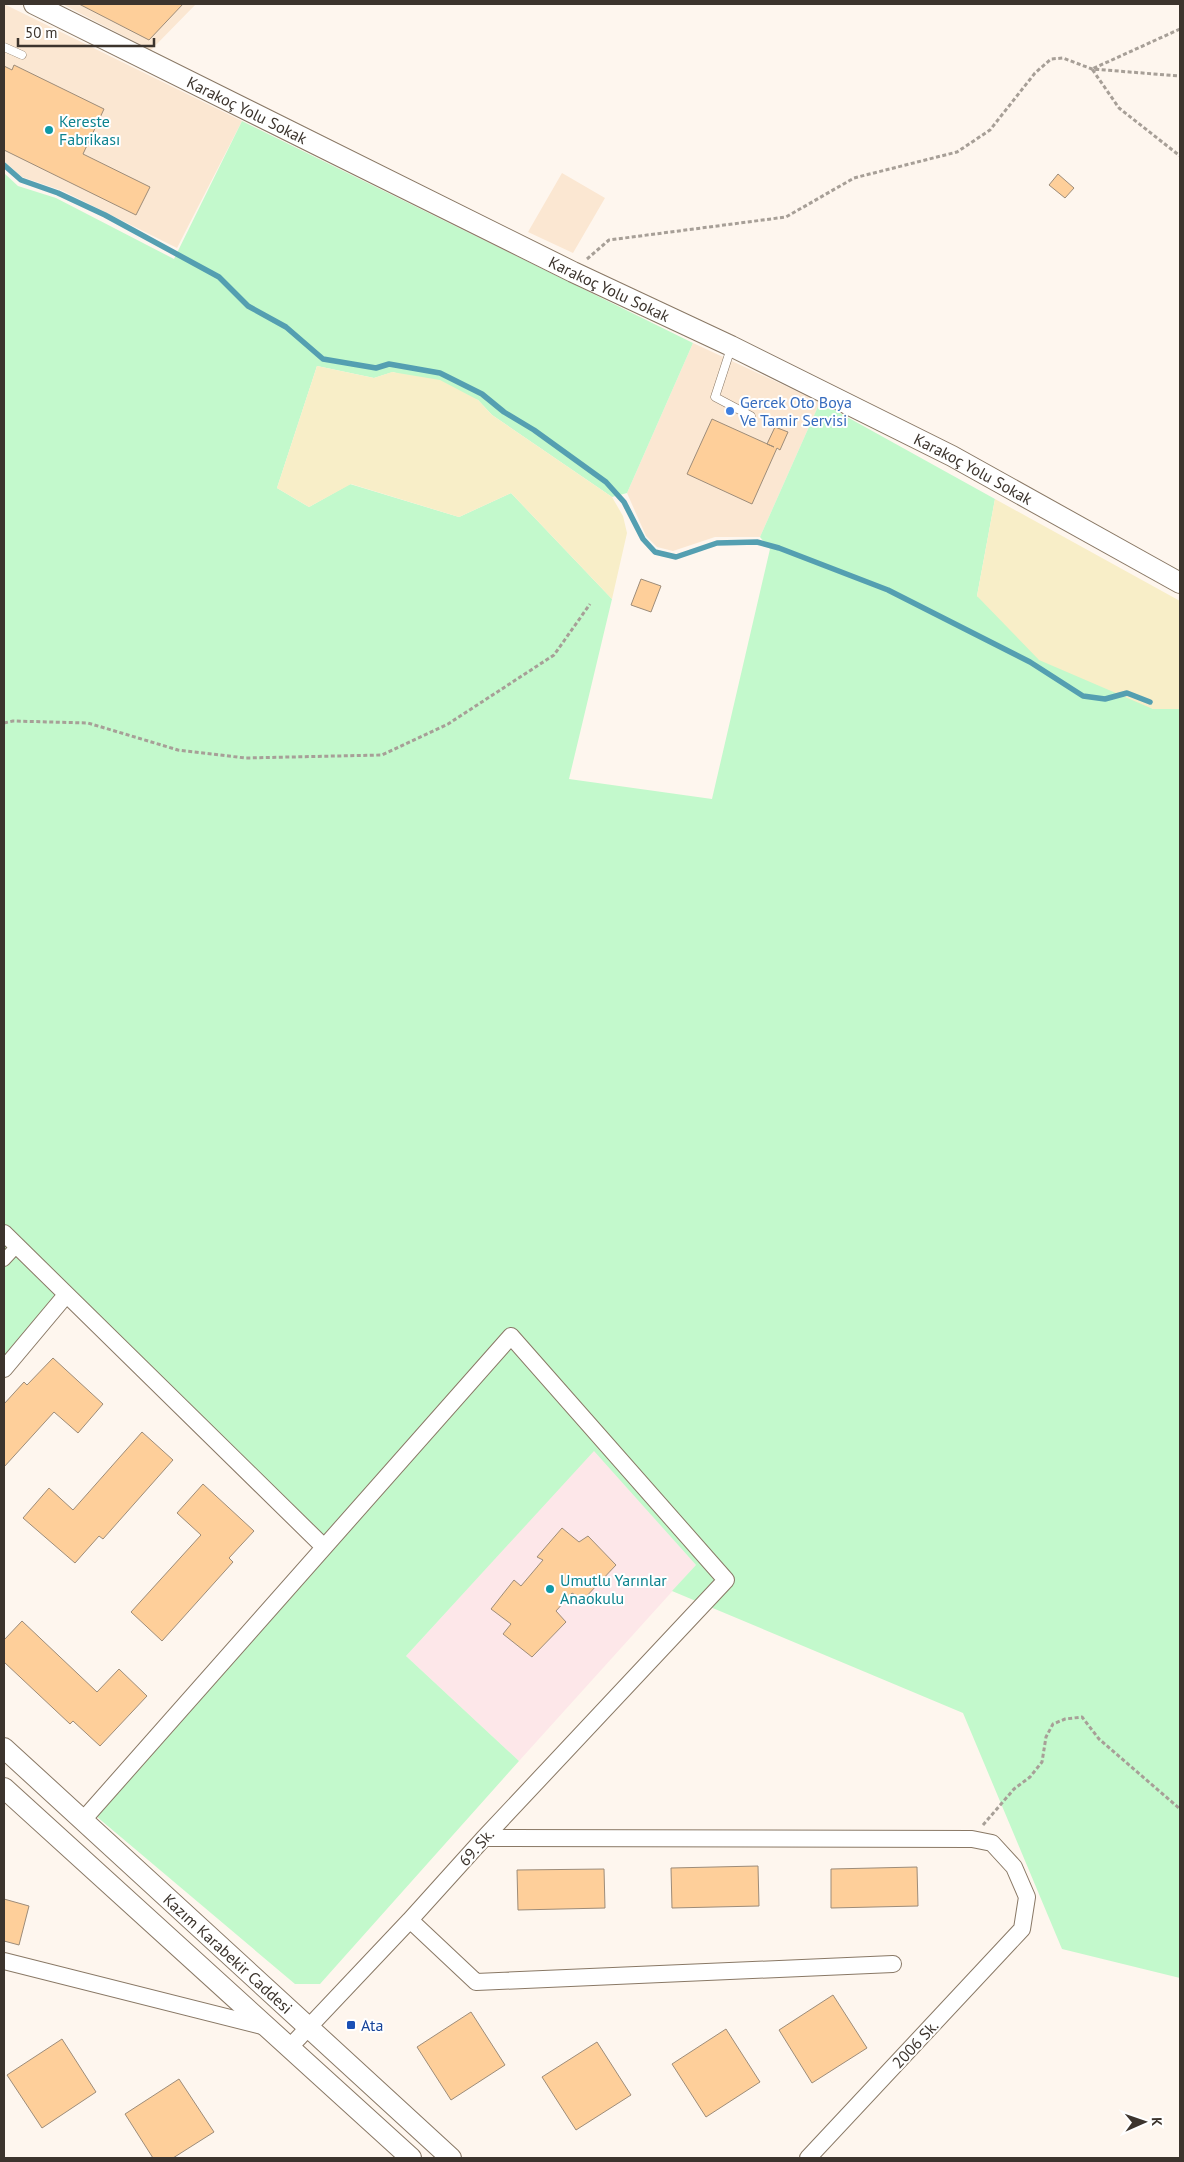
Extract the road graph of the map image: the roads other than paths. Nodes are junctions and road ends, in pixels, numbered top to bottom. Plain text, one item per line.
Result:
1 (34, 4) edge
2 (4, 47) edge
3 (22, 55) dead end
4 (731, 346) junction
5 (751, 416) dead end
6 (1180, 583) edge
7 (4, 1232) edge
8 (17, 1246) junction
9 (4, 1260) edge
10 (66, 1296) junction
11 (4, 1369) edge
12 (324, 1547) junction
13 (4, 1748) edge
14 (4, 1788) edge
15 (82, 1820) junction
16 (484, 1838) junction
17 (410, 1920) junction
18 (4, 1961) edge
19 (893, 1964) dead end
20 (266, 2027) junction
21 (310, 2027) junction
22 (289, 2048) junction
23 (410, 2158) edge
24 (451, 2158) edge
25 (808, 2158) edge

1 - 4 street, Karakoç Yolu Sokak
2 - 3 lane
4 - 5 lane
4 - 6 street, Karakoç Yolu Sokak
7 - 8 street
8 - 9 street
8 - 10 street
10 - 11 street
10 - 12 street
12 - 15 street
12 - 16 street, 69. Sk.
13 - 15 street, Kazım Karabekir Caddesi
14 - 20 street, Kazım Karabekir Caddesi
15 - 21 street, Kazım Karabekir Caddesi
16 - 17 street, 69. Sk.
16 - 25 street, 2006 Sk.
17 - 19 street
17 - 21 street, 69. Sk.
18 - 20 street
20 - 22 street, Kazım Karabekir Caddesi
21 - 22 street, 69. Sk.
21 - 24 street, Kazım Karabekir Caddesi
22 - 23 street, Kazım Karabekir Caddesi

